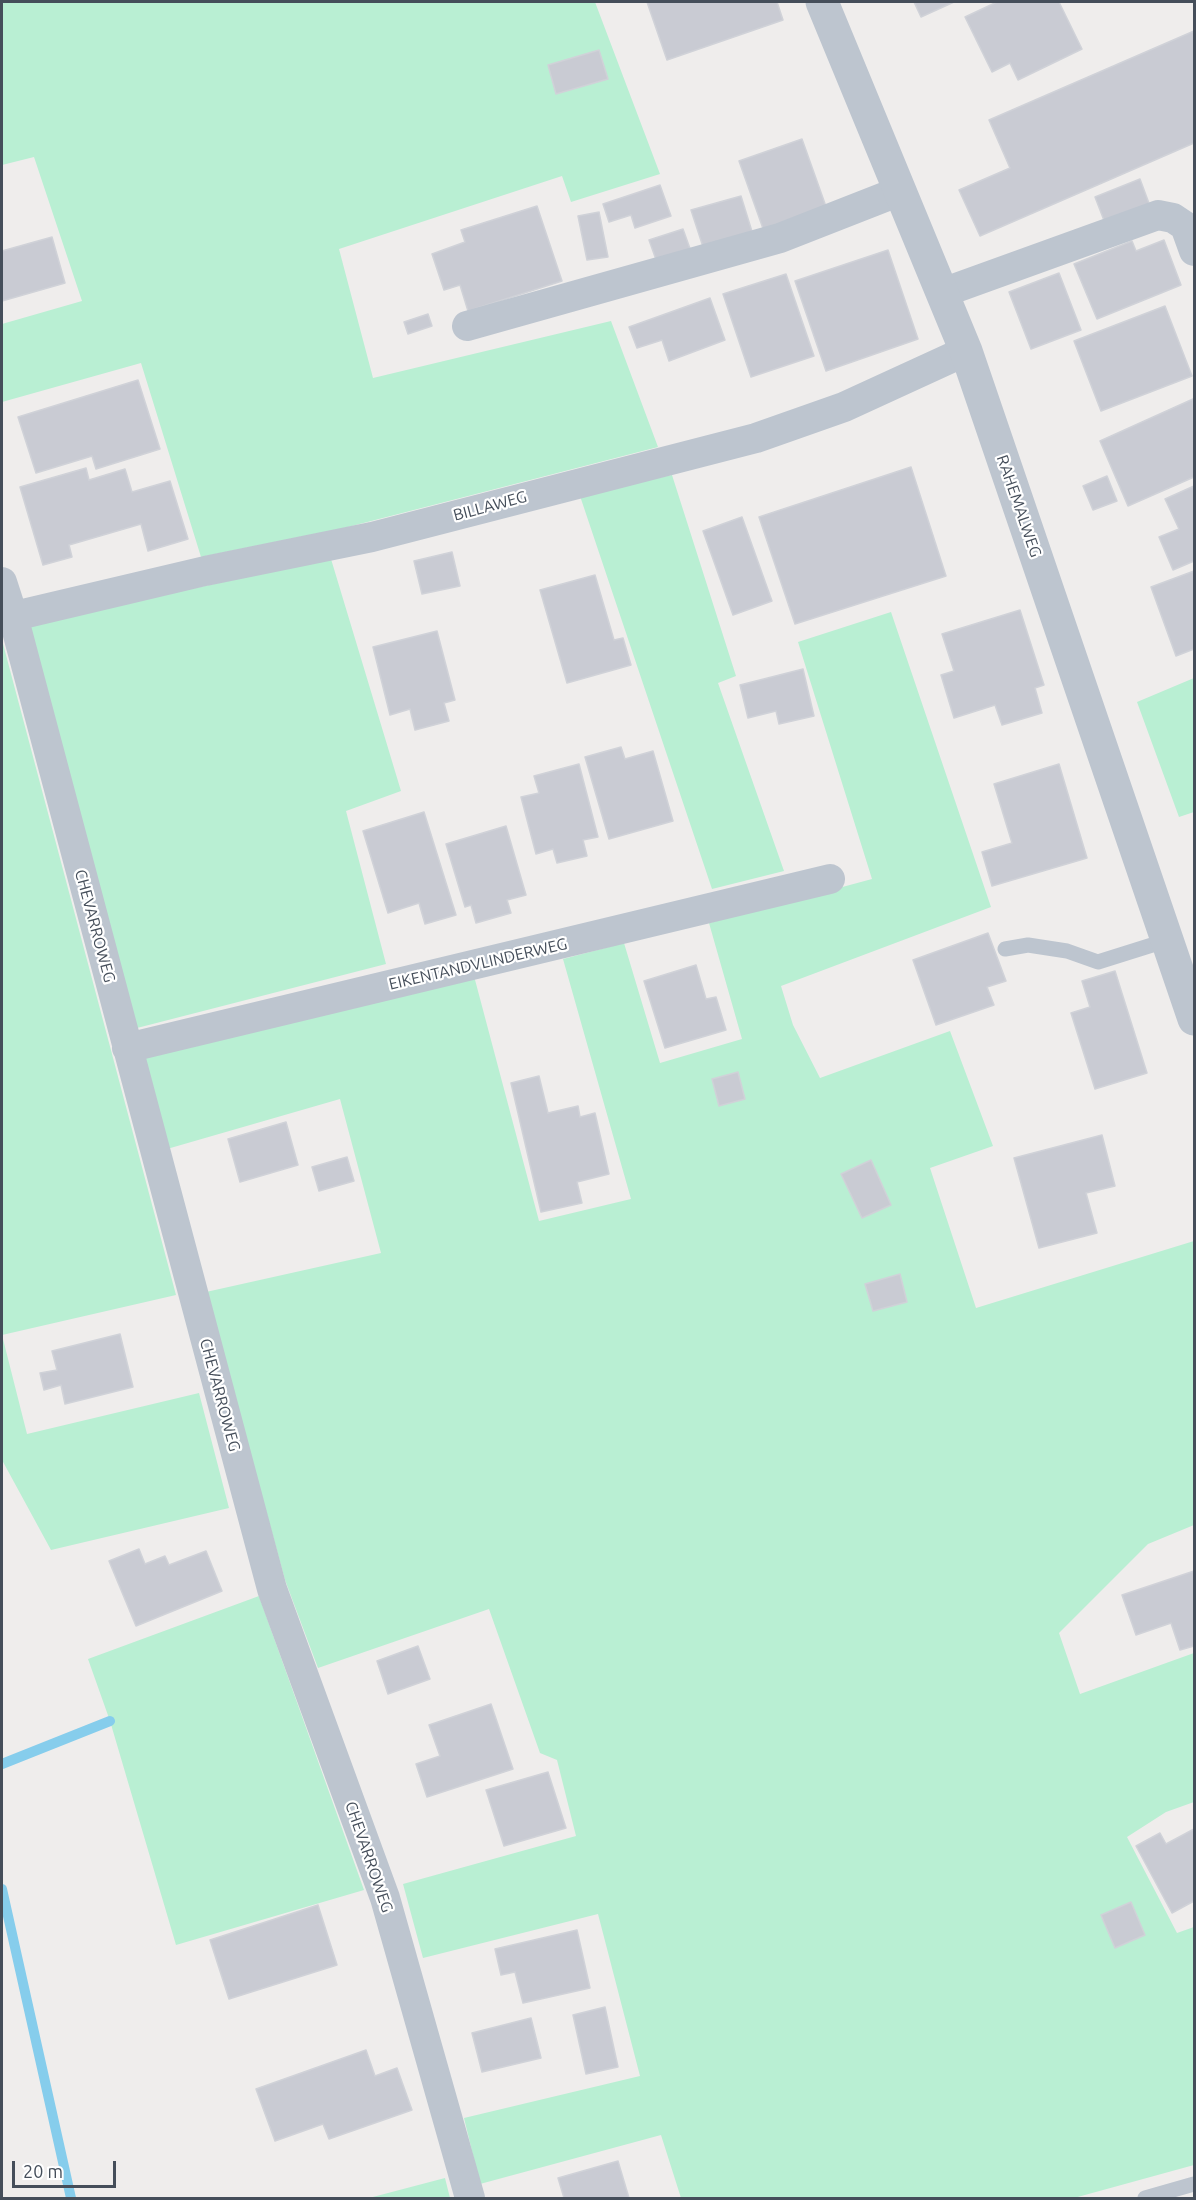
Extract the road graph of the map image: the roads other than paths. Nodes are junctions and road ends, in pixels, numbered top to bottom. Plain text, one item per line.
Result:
1 (822, 2) edge
2 (900, 191) junction
3 (1194, 251) edge
4 (942, 293) junction
5 (467, 326) dead end
6 (966, 351) junction
7 (2, 582) edge
8 (7, 617) edge
9 (830, 879) dead end
10 (1168, 940) junction
11 (1005, 949) dead end
12 (1194, 1019) edge
13 (127, 1048) junction
14 (1194, 2184) edge
15 (470, 2199) edge
16 (1145, 2199) edge

1 - 2 street, RAHEMALWEG
2 - 4 street, RAHEMALWEG
2 - 5 street
3 - 4 street
4 - 6 street, RAHEMALWEG
6 - 8 street, BILLAWEG
6 - 10 street, RAHEMALWEG
7 - 8 street, CHEVARROWEG
8 - 13 street, CHEVARROWEG
9 - 13 street, EIKENTANDVLINDERWEG
10 - 11 lane
10 - 12 street, RAHEMALWEG
13 - 15 street, CHEVARROWEG
14 - 16 lane

